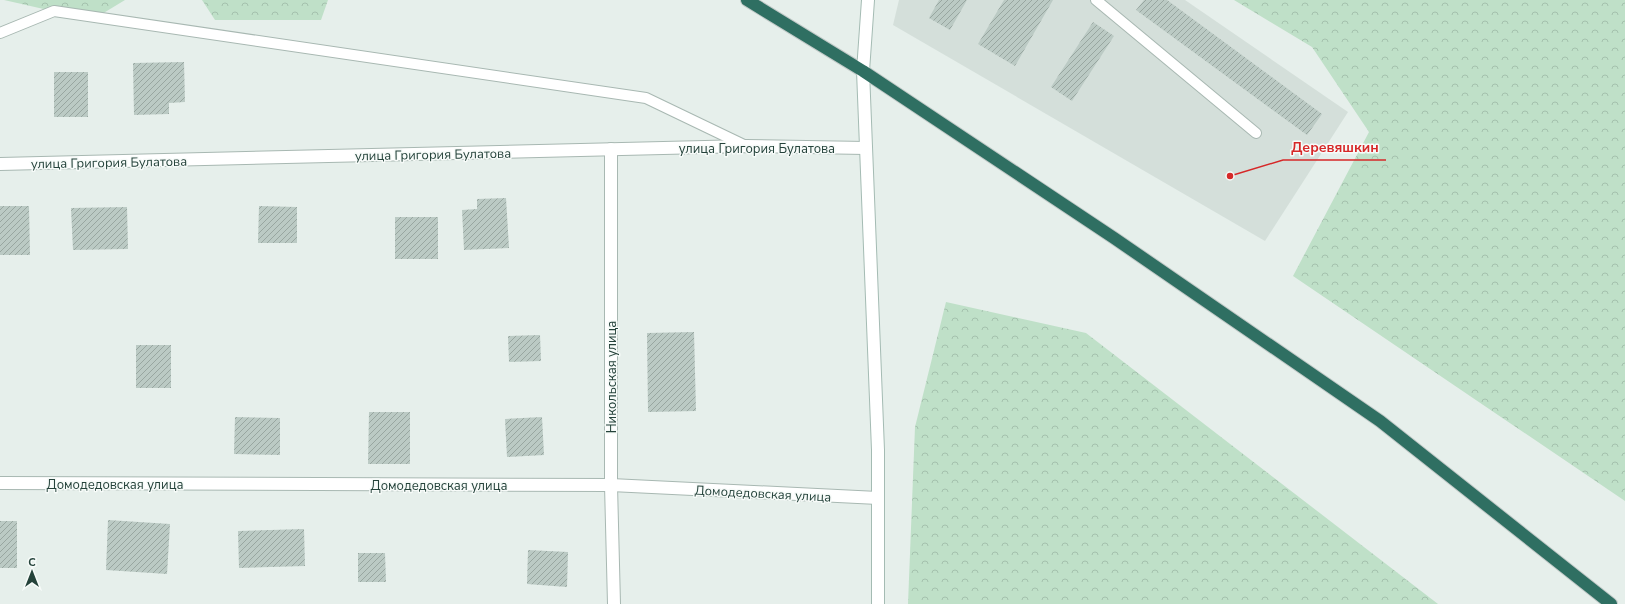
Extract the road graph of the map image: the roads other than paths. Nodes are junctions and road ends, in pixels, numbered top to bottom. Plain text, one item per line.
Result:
1 (747, 0) edge
2 (868, 0) edge
3 (1096, 0) edge
4 (0, 33) edge
5 (863, 71) junction
6 (1256, 133) dead end
7 (746, 146) junction
8 (866, 148) junction
9 (611, 149) junction
10 (0, 164) edge
11 (0, 483) edge
12 (611, 485) junction
13 (878, 498) junction
14 (614, 604) edge
15 (878, 604) edge
16 (1611, 604) edge

1 - 5 highway
2 - 5 street
3 - 6 lane
4 - 7 lane
5 - 8 street
5 - 16 highway
7 - 8 street, улица Григория Булатова
7 - 9 street, улица Григория Булатова
8 - 13 street
9 - 10 street, улица Григория Булатова
9 - 12 street, Никольская улица
11 - 12 street, Домодедовская улица
12 - 13 street, Домодедовская улица
12 - 14 street, Никольская улица
13 - 15 street

